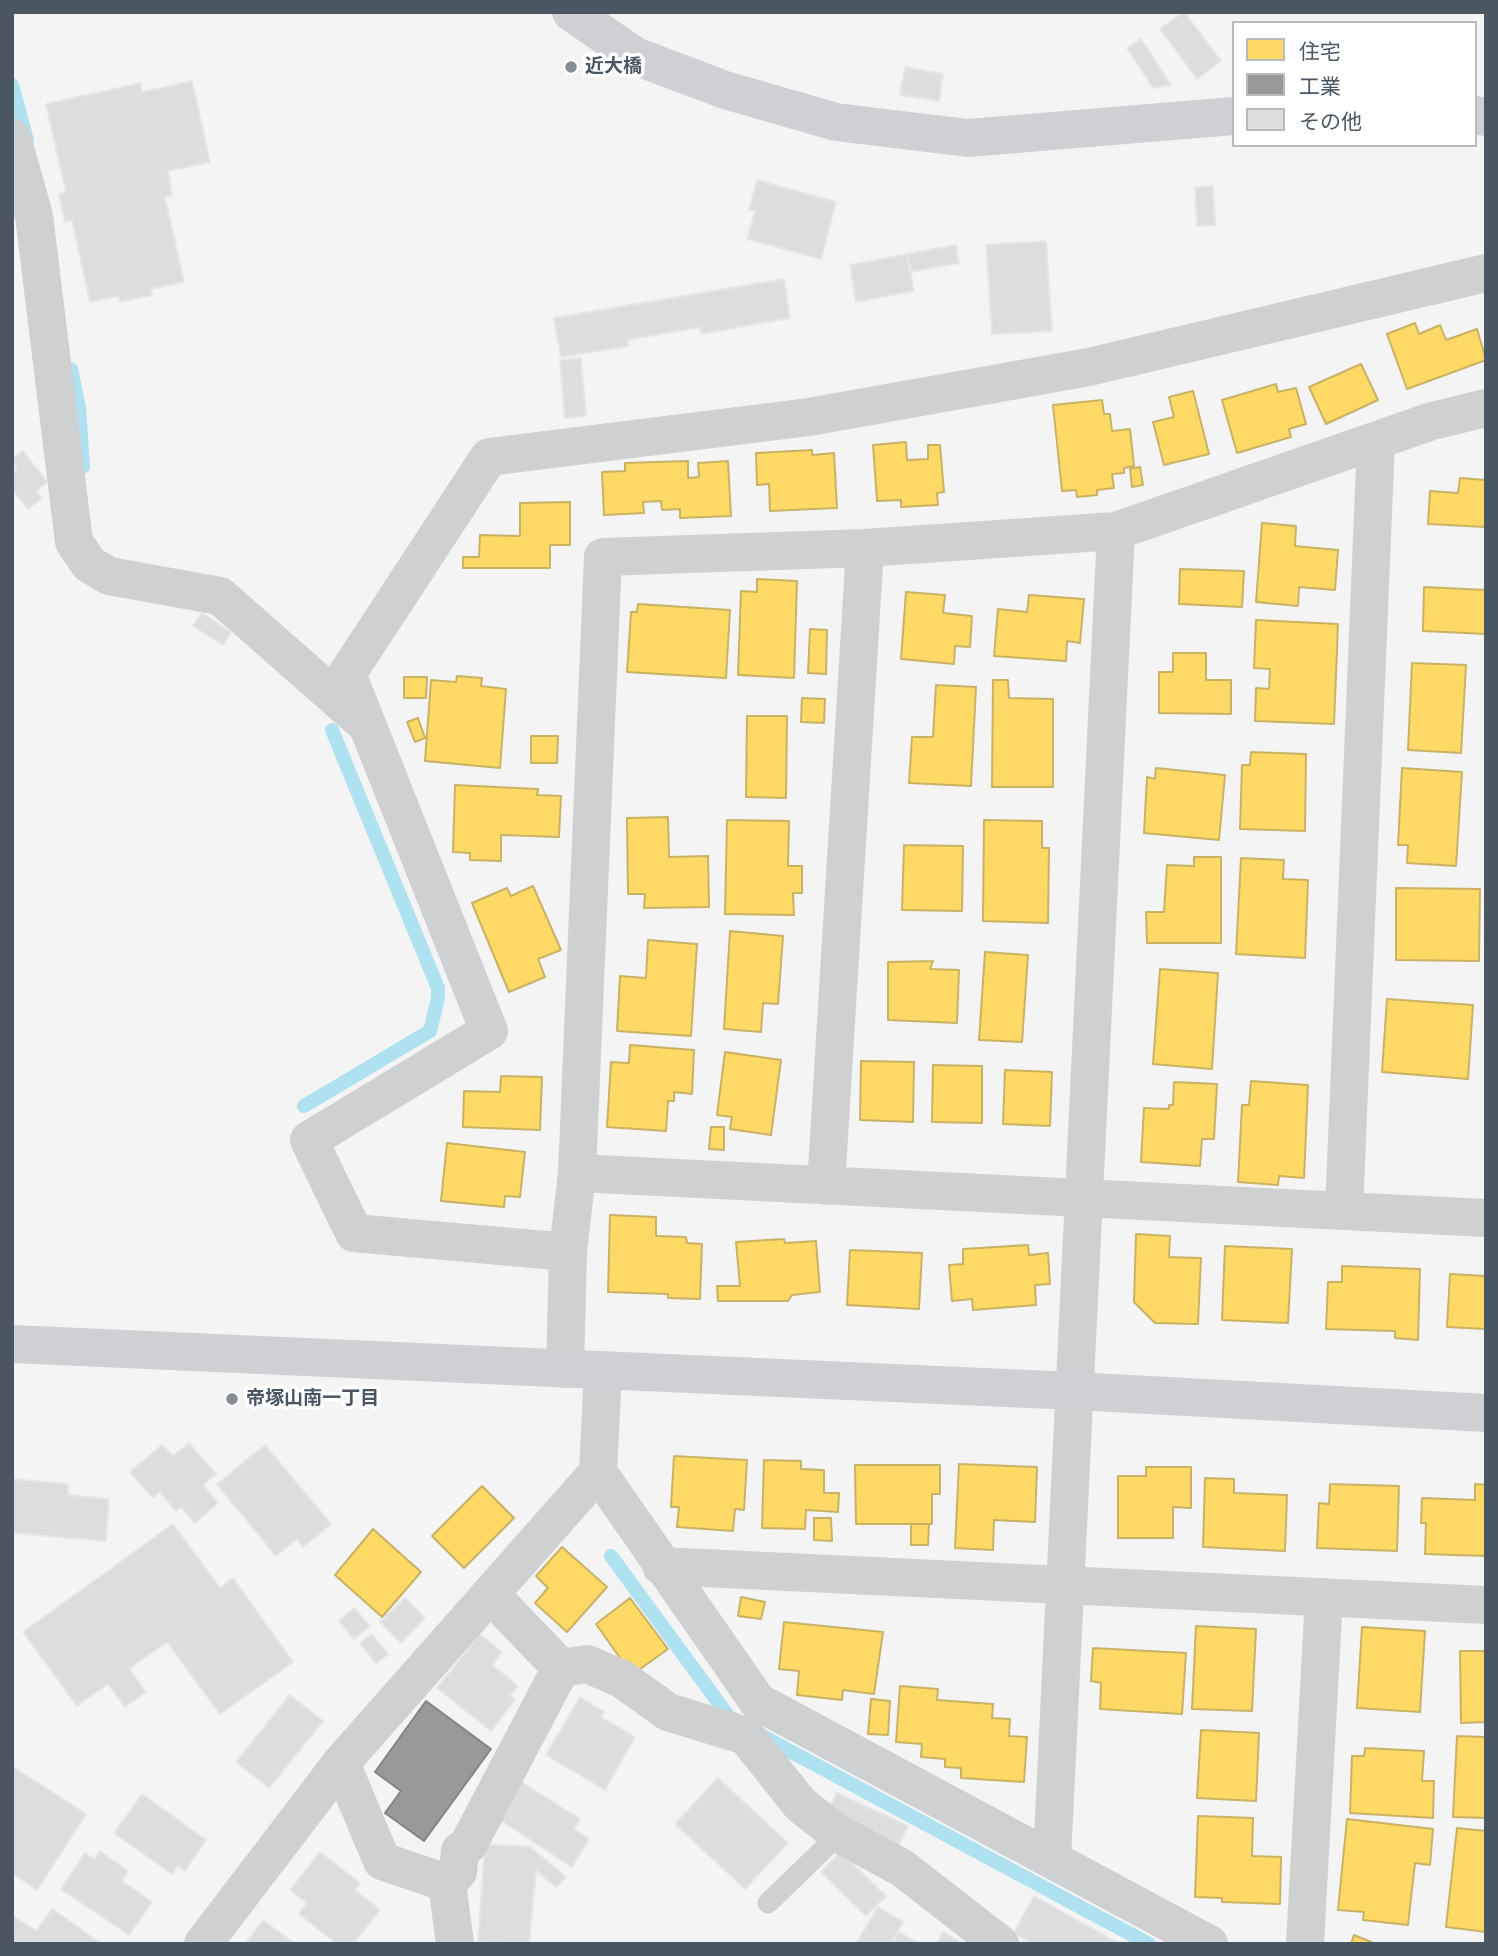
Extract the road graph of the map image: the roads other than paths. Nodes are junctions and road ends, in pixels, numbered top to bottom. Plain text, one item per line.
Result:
1 (570, 12) edge
2 (1232, 116) edge
3 (12, 138) edge
4 (1486, 273) edge
5 (1486, 408) edge
6 (1376, 441) junction
7 (1115, 531) junction
8 (864, 548) junction
9 (370, 728) junction
10 (577, 1173) junction
11 (826, 1185) junction
12 (1083, 1198) junction
13 (1344, 1211) junction
14 (1486, 1218) edge
15 (568, 1252) junction
16 (12, 1344) edge
17 (565, 1369) junction
18 (603, 1371) junction
19 (1074, 1391) junction
20 (1486, 1413) edge
21 (598, 1472) junction
22 (661, 1566) junction
23 (1065, 1585) junction
24 (491, 1595) junction
25 (1324, 1597) junction
26 (1486, 1605) edge
27 (561, 1668) junction
28 (752, 1719) junction
29 (341, 1763) junction
30 (834, 1831) junction
31 (1052, 1859) junction
32 (447, 1883) junction
33 (768, 1903) dead end
34 (203, 1944) edge
35 (455, 1944) edge
36 (1000, 1944) edge
37 (1209, 1944) edge
38 (1306, 1944) edge

1 - 2 street
3 - 9 street
4 - 9 street
5 - 6 street
6 - 7 street
6 - 13 street
7 - 8 street
7 - 12 street
8 - 10 street
8 - 11 street
9 - 15 street
10 - 11 street
10 - 15 street
11 - 12 street
12 - 13 street
12 - 19 street
13 - 14 street
15 - 17 street
16 - 17 street
17 - 18 street
18 - 19 street
18 - 21 street
19 - 20 street
19 - 23 street
21 - 22 street
21 - 24 street
22 - 23 street
22 - 28 street
23 - 25 street
23 - 31 street
24 - 27 street
24 - 29 street
25 - 26 street
25 - 38 street
27 - 28 street
27 - 32 street
28 - 30 street
28 - 31 street
29 - 32 street
29 - 34 street
30 - 33 lane
30 - 36 street
31 - 37 street
32 - 35 street

